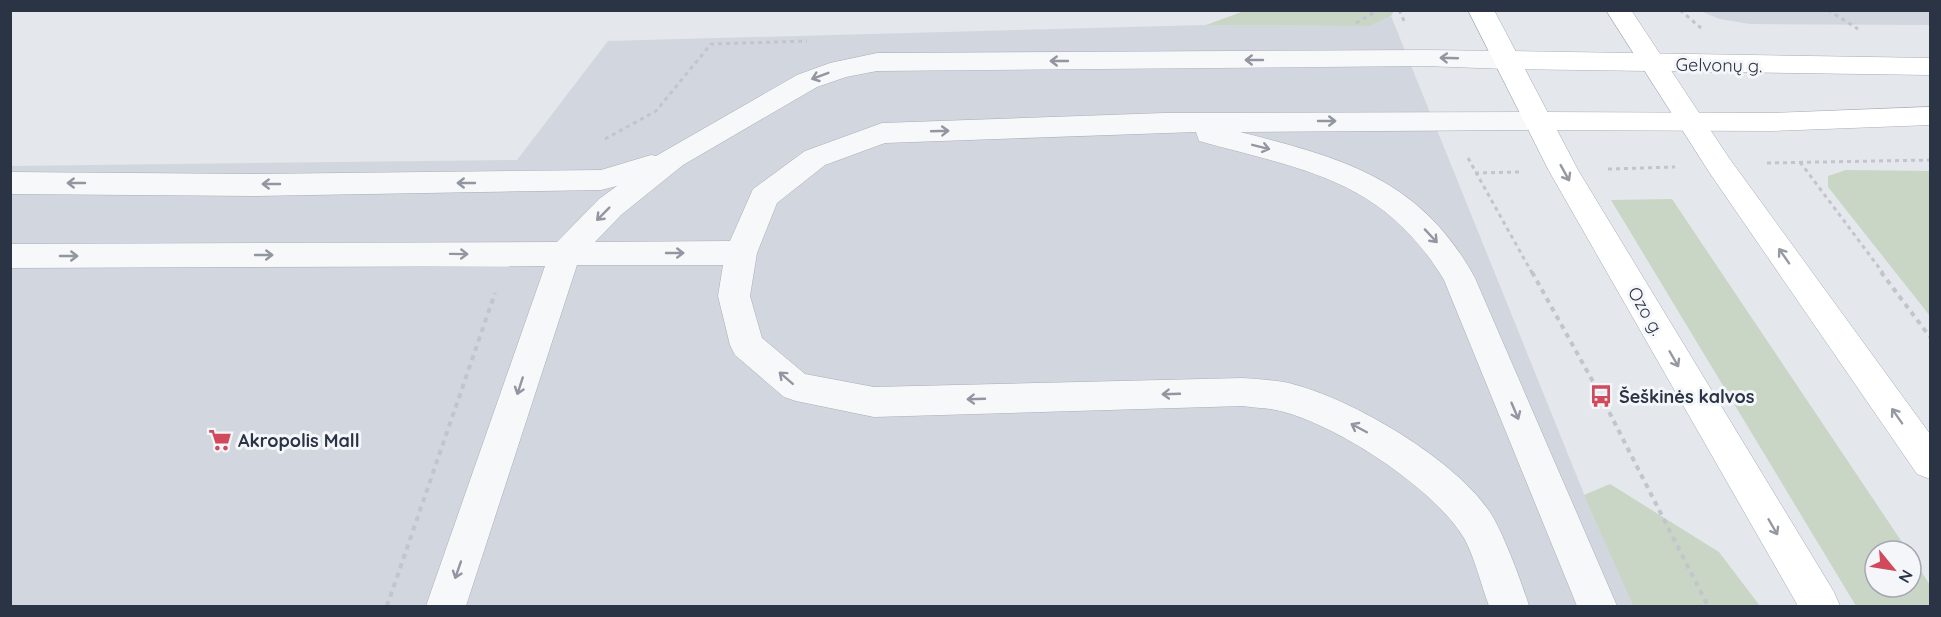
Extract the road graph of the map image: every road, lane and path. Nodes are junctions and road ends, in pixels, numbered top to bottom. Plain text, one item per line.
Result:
1 (1481, 10) edge
2 (1618, 10) edge
3 (1680, 10) edge
4 (1828, 10) edge
5 (1858, 29) dead end
6 (1704, 30) dead end
7 (1507, 60) junction
8 (1653, 64) junction
9 (1930, 67) edge
10 (1930, 116) edge
11 (1538, 121) junction
12 (1691, 122) junction
13 (1164, 123) junction
14 (673, 158) junction
15 (1930, 160) edge
16 (1800, 162) junction
17 (1719, 165) junction
18 (1564, 171) junction
19 (10, 183) edge
20 (565, 253) junction
21 (741, 253) junction
22 (493, 255) junction
23 (10, 256) edge
24 (1930, 337) edge
25 (1930, 463) edge
26 (387, 606) edge
27 (446, 606) edge
28 (1509, 606) edge
29 (1597, 606) edge
30 (1708, 606) edge
31 (1820, 606) edge

1 - 7 main road, Ozo g.
2 - 8 main road
3 - 6 path
4 - 5 path
7 - 8 main road, Gelvonų g.
7 - 11 main road, Ozo g.
7 -> 14 street
8 - 9 main road, Gelvonų g.
8 - 12 main road
10 - 12 main road
11 - 12 main road
13 -> 11 street
11 - 18 main road, Ozo g.
12 - 17 main road
21 -> 13 street
13 -> 29 street
14 -> 19 street
14 -> 20 street
15 - 16 path
16 - 17 path
16 - 24 path
17 - 18 path
25 -> 17 main road
18 - 30 path
18 -> 31 main road, Ozo g.
20 -> 21 street
20 - 22 street
20 -> 27 street
28 -> 21 street
23 -> 22 street
22 - 26 path

